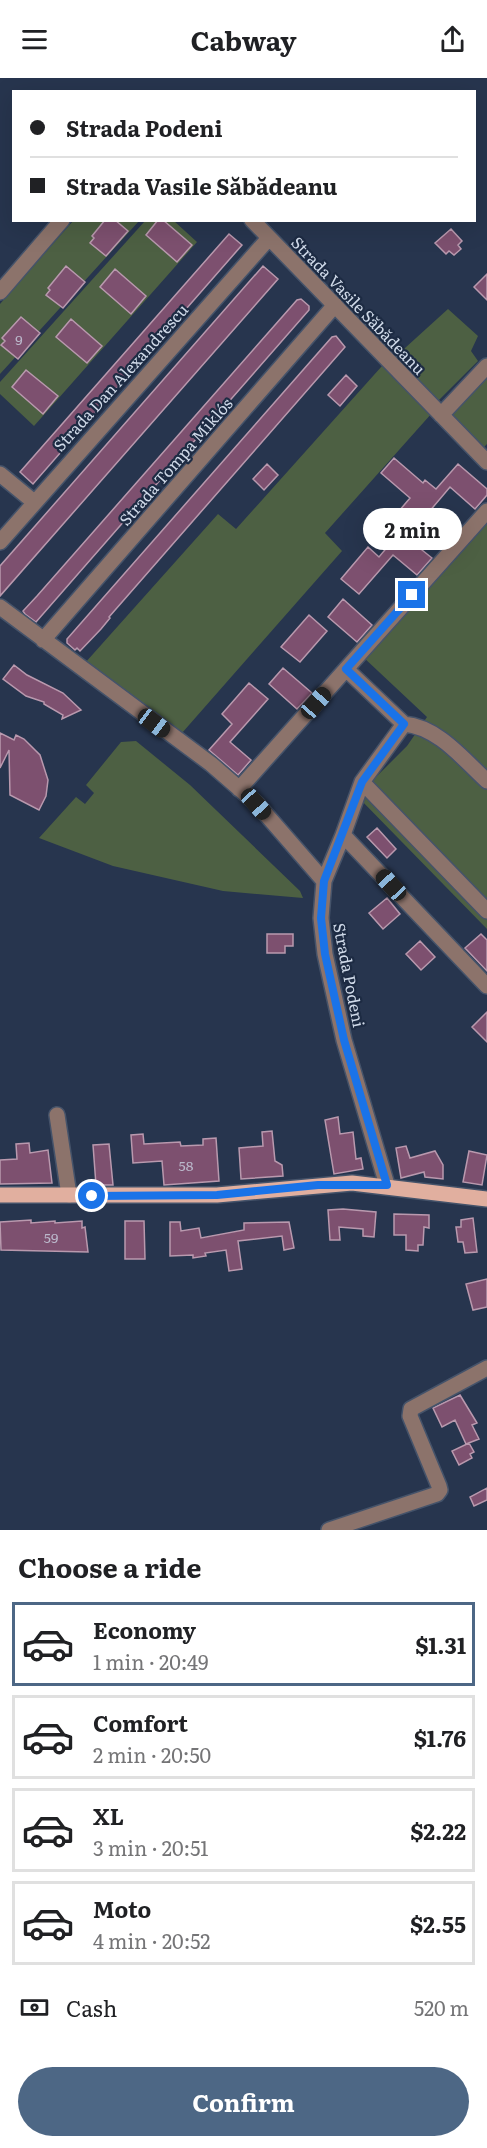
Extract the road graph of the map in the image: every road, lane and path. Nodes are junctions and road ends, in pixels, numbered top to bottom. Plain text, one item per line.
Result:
1 (60, 222) edge
2 (254, 222) edge
3 (269, 238) junction
4 (0, 291) edge
5 (335, 305) junction
6 (487, 366) edge
7 (441, 415) junction
8 (487, 462) edge
9 (0, 474) edge
10 (34, 502) junction
11 (487, 511) edge
12 (0, 542) edge
13 (0, 607) edge
14 (43, 640) junction
15 (346, 669) junction
16 (404, 724) junction
17 (487, 781) edge
18 (362, 782) junction
19 (239, 789) junction
20 (343, 835) junction
21 (324, 881) junction
22 (487, 911) edge
23 (487, 986) edge
24 (57, 1115) dead end
25 (387, 1185) junction
26 (0, 1195) edge
27 (69, 1195) junction
28 (487, 1199) edge
29 (487, 1368) edge
30 (329, 1530) edge

1 - 4 street
2 - 3 street, Strada Vasile Săbădeanu
3 - 5 street, Strada Vasile Săbădeanu
3 - 10 street, Strada Dan Alexandrescu
5 - 7 street, Strada Vasile Săbădeanu
5 - 14 street, Strada Tompa Miklós
6 - 7 street
7 - 8 street, Strada Vasile Săbădeanu
9 - 10 street
10 - 12 street, Strada Dan Alexandrescu
11 - 15 street
13 - 14 street
14 - 19 street
15 - 16 street
15 - 19 street
16 - 17 street
16 - 18 street, Strada Podeni
18 - 20 street, Strada Podeni
18 - 22 street
19 - 21 street
20 - 21 street, Strada Podeni
20 - 23 street
21 - 25 street, Strada Podeni
24 - 27 street
25 - 27 main road
25 - 28 main road
26 - 27 main road
29 - 30 street

